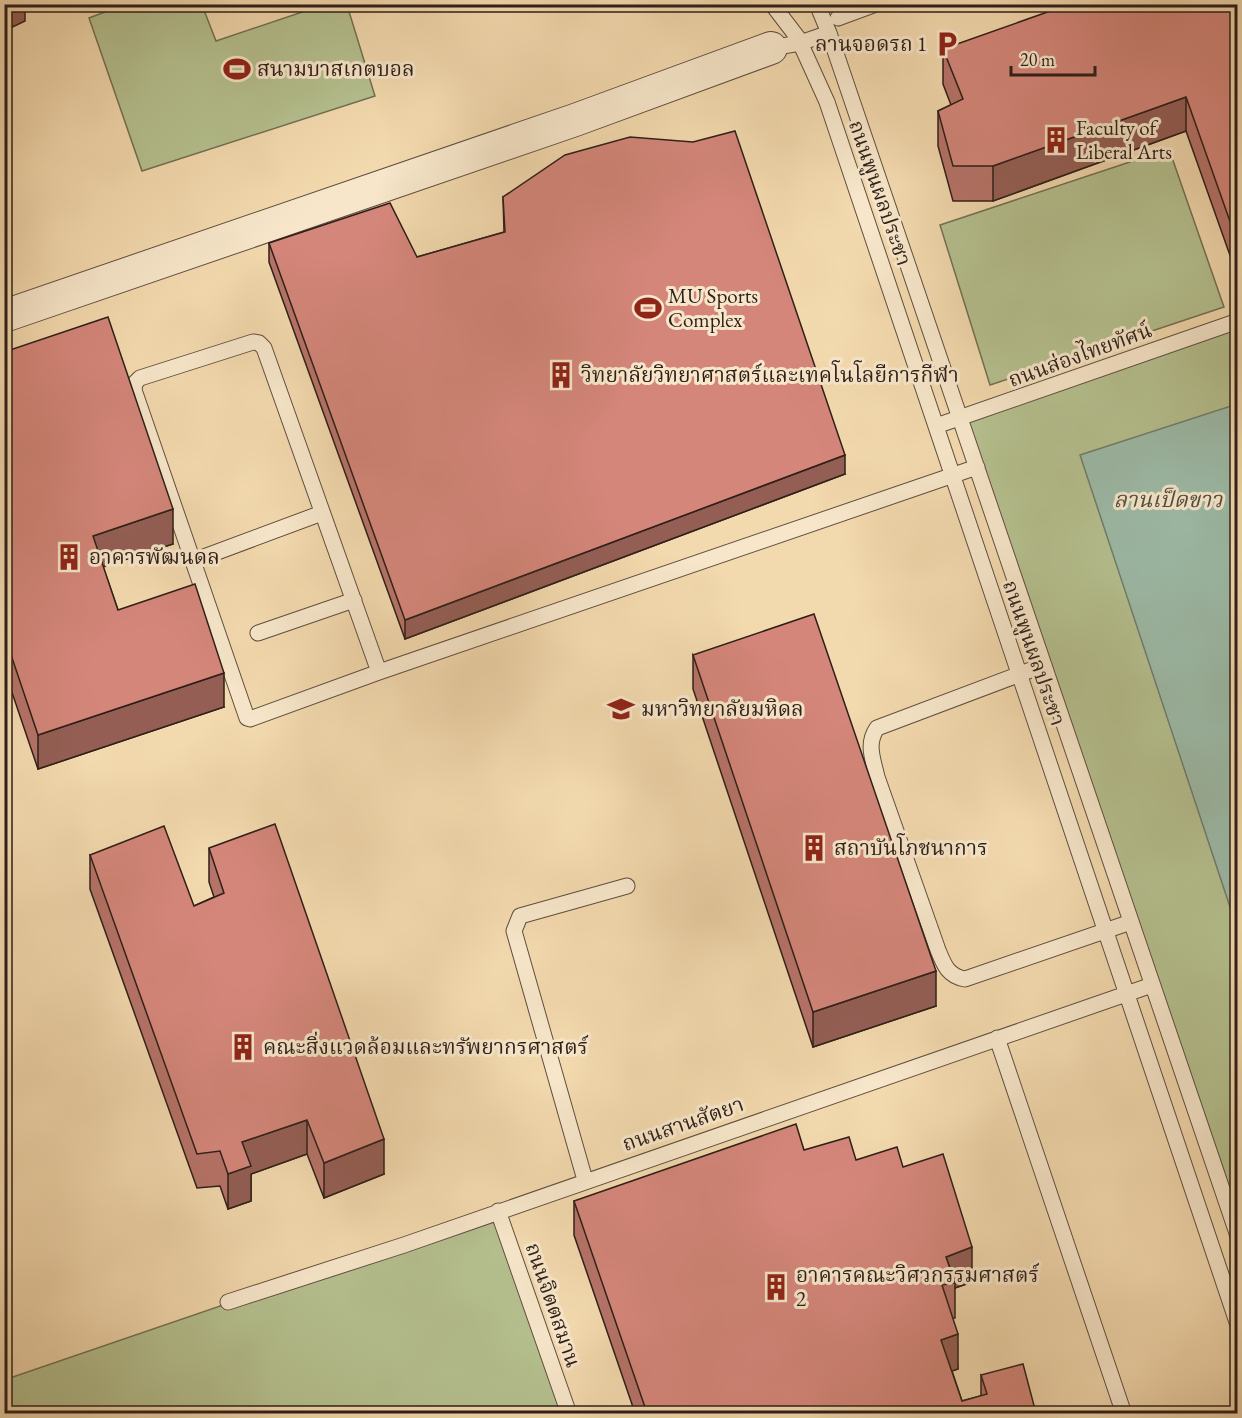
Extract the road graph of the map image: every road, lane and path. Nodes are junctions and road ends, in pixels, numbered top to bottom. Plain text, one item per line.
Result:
1 (772, 4) edge
2 (817, 4) edge
3 (876, 4) edge
4 (838, 18) dead end
5 (829, 33) junction
6 (786, 46) junction
7 (4, 316) edge
8 (1238, 321) edge
9 (960, 419) junction
10 (936, 426) junction
11 (977, 467) junction
12 (953, 477) junction
13 (322, 513) junction
14 (193, 561) junction
15 (354, 600) junction
16 (258, 633) dead end
17 (1044, 665) junction
18 (379, 672) junction
19 (1019, 674) junction
20 (627, 886) dead end
21 (1131, 922) junction
22 (1106, 931) junction
23 (1152, 985) junction
24 (1126, 994) junction
25 (997, 1038) junction
26 (585, 1180) junction
27 (498, 1211) junction
28 (1238, 1236) edge
29 (228, 1302) dead end
30 (1238, 1325) edge
31 (569, 1413) edge
32 (1124, 1413) edge

1 - 6 lane, ถนนพูนผลประชา
2 - 5 lane, ถนนพูนผลประชา
3 - 4 lane
5 - 6 lane
5 - 9 lane, ถนนพูนผลประชา
6 - 7 street
6 - 10 lane, ถนนพูนผลประชา
8 - 9 lane, ถนนส่องไทยทัศน์
9 - 10 lane, ถนนส่องไทยทัศน์
9 - 11 lane, ถนนพูนผลประชา
10 - 12 lane, ถนนพูนผลประชา
11 - 12 lane
11 - 17 lane, ถนนพูนผลประชา
12 - 18 lane
12 - 19 lane, ถนนพูนผลประชา
13 - 14 lane
13 - 14 lane
13 - 15 lane
14 - 18 lane
15 - 16 lane
15 - 18 lane
17 - 19 lane
17 - 21 lane, ถนนพูนผลประชา
19 - 22 lane, ถนนพูนผลประชา
19 - 22 lane
20 - 26 lane
21 - 22 lane
21 - 23 lane, ถนนพูนผลประชา
22 - 24 lane, ถนนพูนผลประชา
23 - 24 lane, ถนนสานสัตยา
23 - 28 lane, ถนนพูนผลประชา
24 - 25 lane, ถนนสานสัตยา
24 - 30 lane, ถนนพูนผลประชา
25 - 26 lane, ถนนสานสัตยา
25 - 32 lane
26 - 27 lane, ถนนสานสัตยา
27 - 29 lane, ถนนสานสัตยา
27 - 31 lane, ถนนจิตตสมาน

